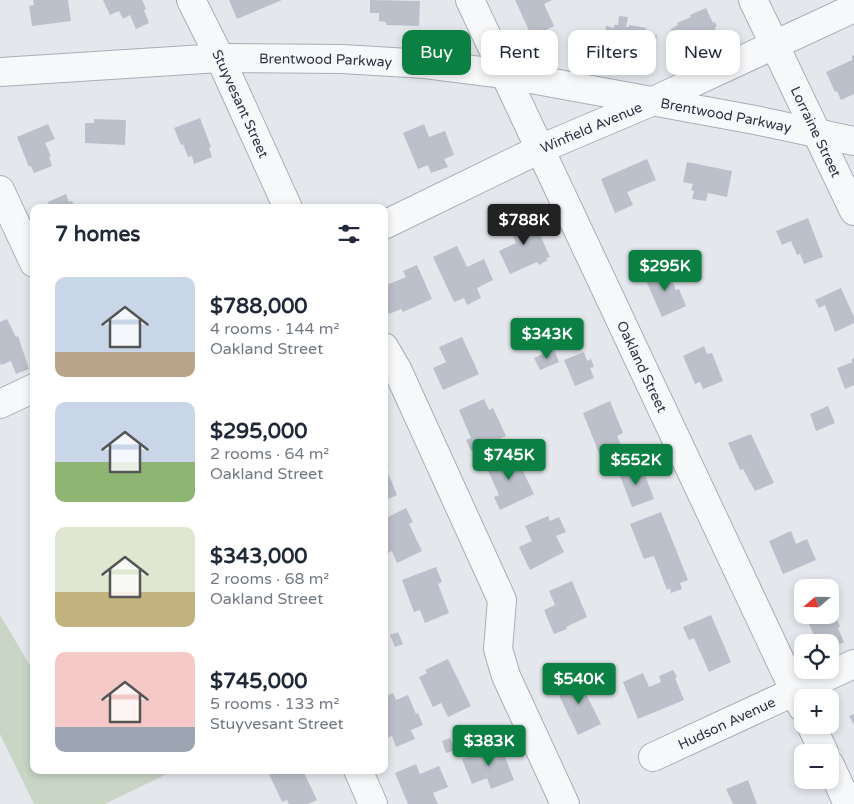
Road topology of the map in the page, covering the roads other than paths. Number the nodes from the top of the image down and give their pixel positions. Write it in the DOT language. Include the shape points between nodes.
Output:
graph roads {
  1 [pos="191,0"];
  2 [pos="470,0"];
  3 [pos="753,0"];
  4 [pos="854,8"];
  5 [pos="484,30"];
  6 [pos="774,46"];
  7 [pos="220,58"];
  8 [pos="481,71"];
  9 [pos="0,72"];
  10 [pos="504,75"];
  11 [pos="509,75"];
  12 [pos="651,102"];
  13 [pos="817,133"];
  14 [pos="854,141"];
  15 [pos="540,149"];
  16 [pos="0,190"];
  17 [pos="286,204"];
  18 [pos="854,211"];
  19 [pos="388,223"];
  20 [pos="30,254"];
  21 [pos="388,353"];
  22 [pos="30,390"];
  23 [pos="0,404"];
  24 [pos="854,664"];
  25 [pos="794,689"];
  26 [pos="815,689"];
  27 [pos="794,701"];
  28 [pos="653,757"];
  29 [pos="360,774"];
  30 [pos="839,784"];
  31 [pos="559,802"];
  32 [pos="373,804"];
  33 [pos="848,804"];
  1 -- 7 [label="street, Stuyvesant Street"];
  2 -- 5 [label="street, Oakland Street"];
  3 -- 6 [label="street, Lorraine Street"];
  4 -- 6 [label="street, Winfield Avenue"];
  6 -- 12 [label="street, Winfield Avenue"];
  6 -- 13 [label="street, Lorraine Street"];
  7 -- 8 [label="street, Brentwood Parkway" via="342,59"];
  7 -- 9 [label="street, Brentwood Parkway"];
  7 -- 17 [label="street, Stuyvesant Street"];
  10 -- 15 [label="street, Oakland Street"];
  11 -- 12 [label="street, Brentwood Parkway"];
  12 -- 13 [label="street, Brentwood Parkway"];
  12 -- 15 [label="street, Winfield Avenue"];
  13 -- 14 [label="street, Brentwood Parkway"];
  13 -- 18 [label="street, Lorraine Street"];
  15 -- 19 [label="street, Winfield Avenue"];
  15 -- 25 [label="street, Oakland Street"];
  16 -- 20 [label="street"];
  21 -- 31 [label="street" via="502,600 498,649 506,676"];
  22 -- 23 [label="street"];
  24 -- 26 [label="street, Hudson Avenue"];
  27 -- 28 [label="street, Hudson Avenue"];
  29 -- 32 [label="street"];
  30 -- 33 [label="street"];
}
